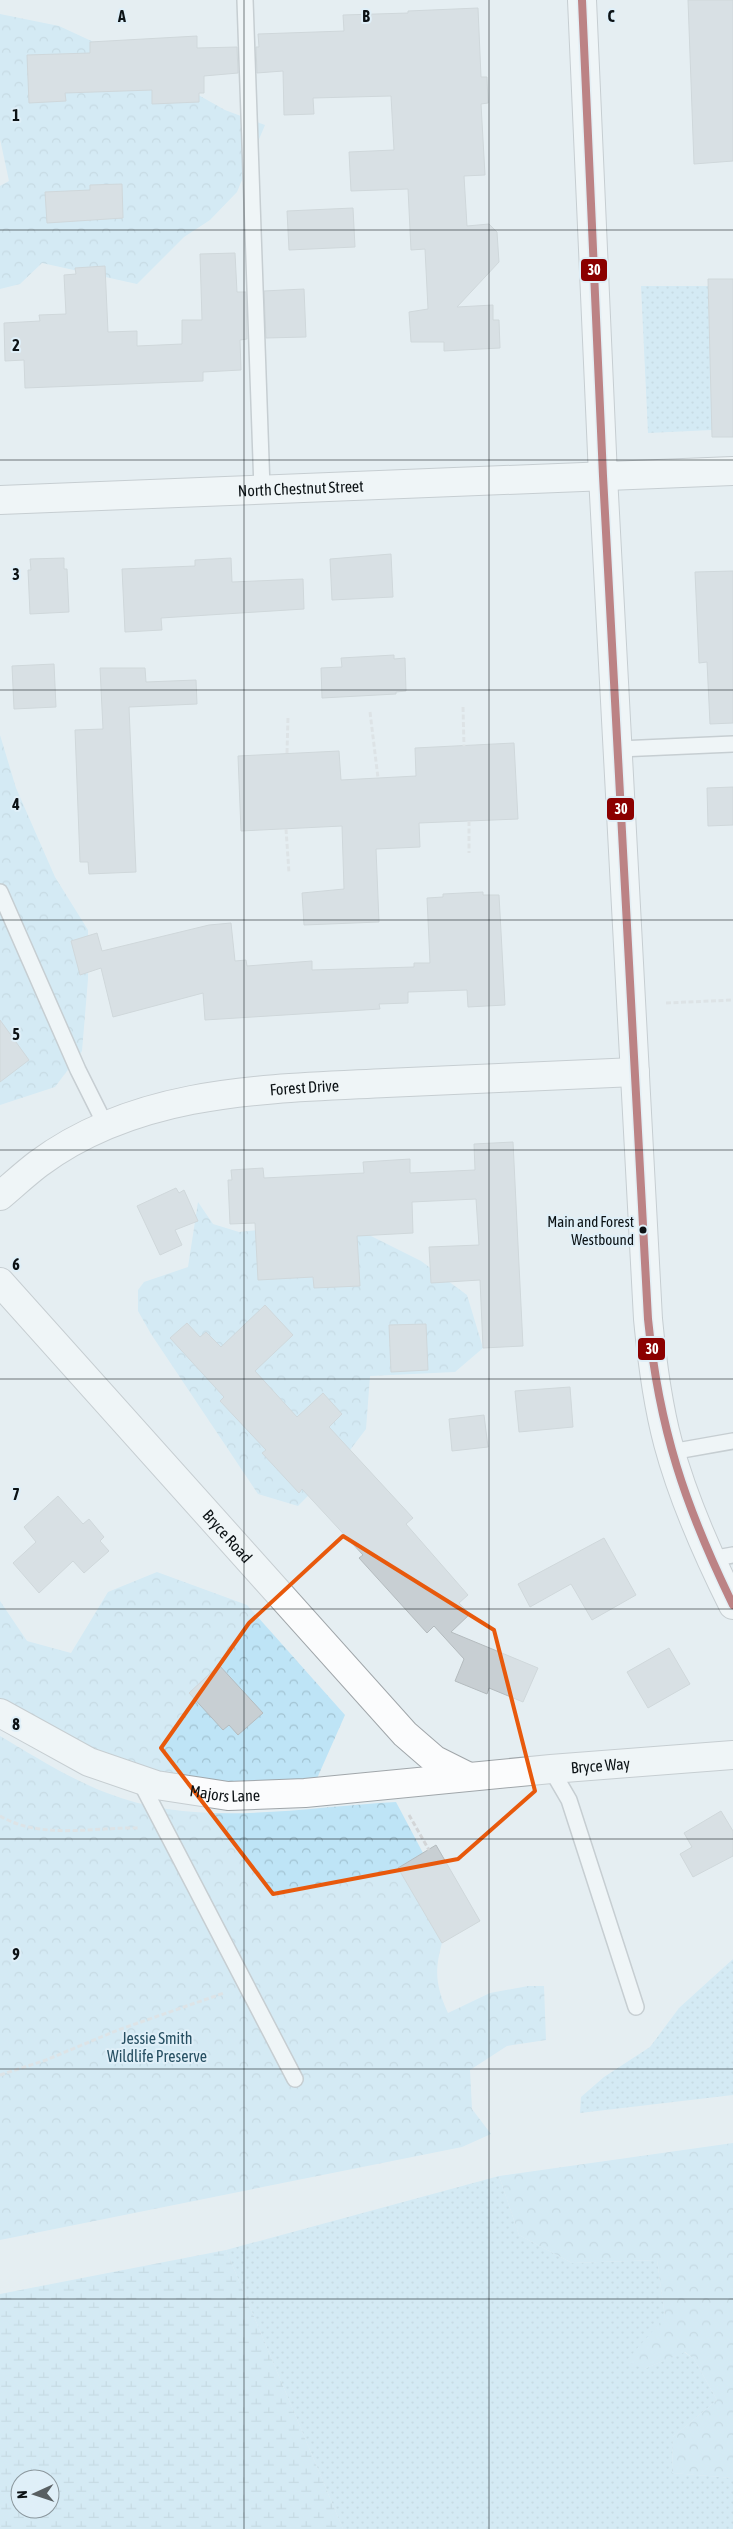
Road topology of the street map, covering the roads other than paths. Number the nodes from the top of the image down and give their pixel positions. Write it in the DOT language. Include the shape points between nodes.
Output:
graph roads {
  1 [pos="245,0"];
  2 [pos="582,0"];
  3 [pos="733,471"];
  4 [pos="603,476"];
  5 [pos="262,489"];
  6 [pos="0,500"];
  7 [pos="733,744"];
  8 [pos="619,749"];
  9 [pos="0,892"];
  10 [pos="635,1072"];
  11 [pos="106,1126"];
  12 [pos="0,1196"];
  13 [pos="0,1282"];
  14 [pos="733,1441"];
  15 [pos="671,1452"];
  16 [pos="722,1557"];
  17 [pos="733,1604"];
  18 [pos="0,1713"];
  19 [pos="733,1754"];
  20 [pos="551,1769"];
  21 [pos="467,1776"];
  22 [pos="139,1779"];
  23 [pos="636,2007"];
  24 [pos="295,2079"];
  1 -- 5 [label="lane"];
  2 -- 4 [label="street"];
  3 -- 4 [label="street, North Chestnut Street"];
  4 -- 5 [label="street, North Chestnut Street"];
  4 -- 8 [label="street"];
  5 -- 6 [label="street, North Chestnut Street"];
  7 -- 8 [label="lane"];
  8 -- 10 [label="street"];
  9 -- 11 [label="lane"];
  10 -- 11 [label="street, Forest Drive" via="237,1091 142,1112"];
  10 -- 15 [label="street" via="648,1319 655,1381"];
  11 -- 12 [label="street, Forest Drive" via="38,1164"];
  13 -- 21 [label="street, Bryce Road" via="404,1734 435,1760"];
  14 -- 15 [label="lane"];
  15 -- 16 [label="street" via="686,1502"];
  16 -- 17 [label="street"];
  18 -- 22 [label="street, Majors Lane" via="89,1762"];
  19 -- 20 [label="street, Bryce Way"];
  20 -- 21 [label="street, Bryce Way"];
  20 -- 23 [label="lane" via="569,1800"];
  21 -- 22 [label="street, Majors Lane" via="305,1793 228,1796 156,1785"];
  22 -- 24 [label="lane"];
}
